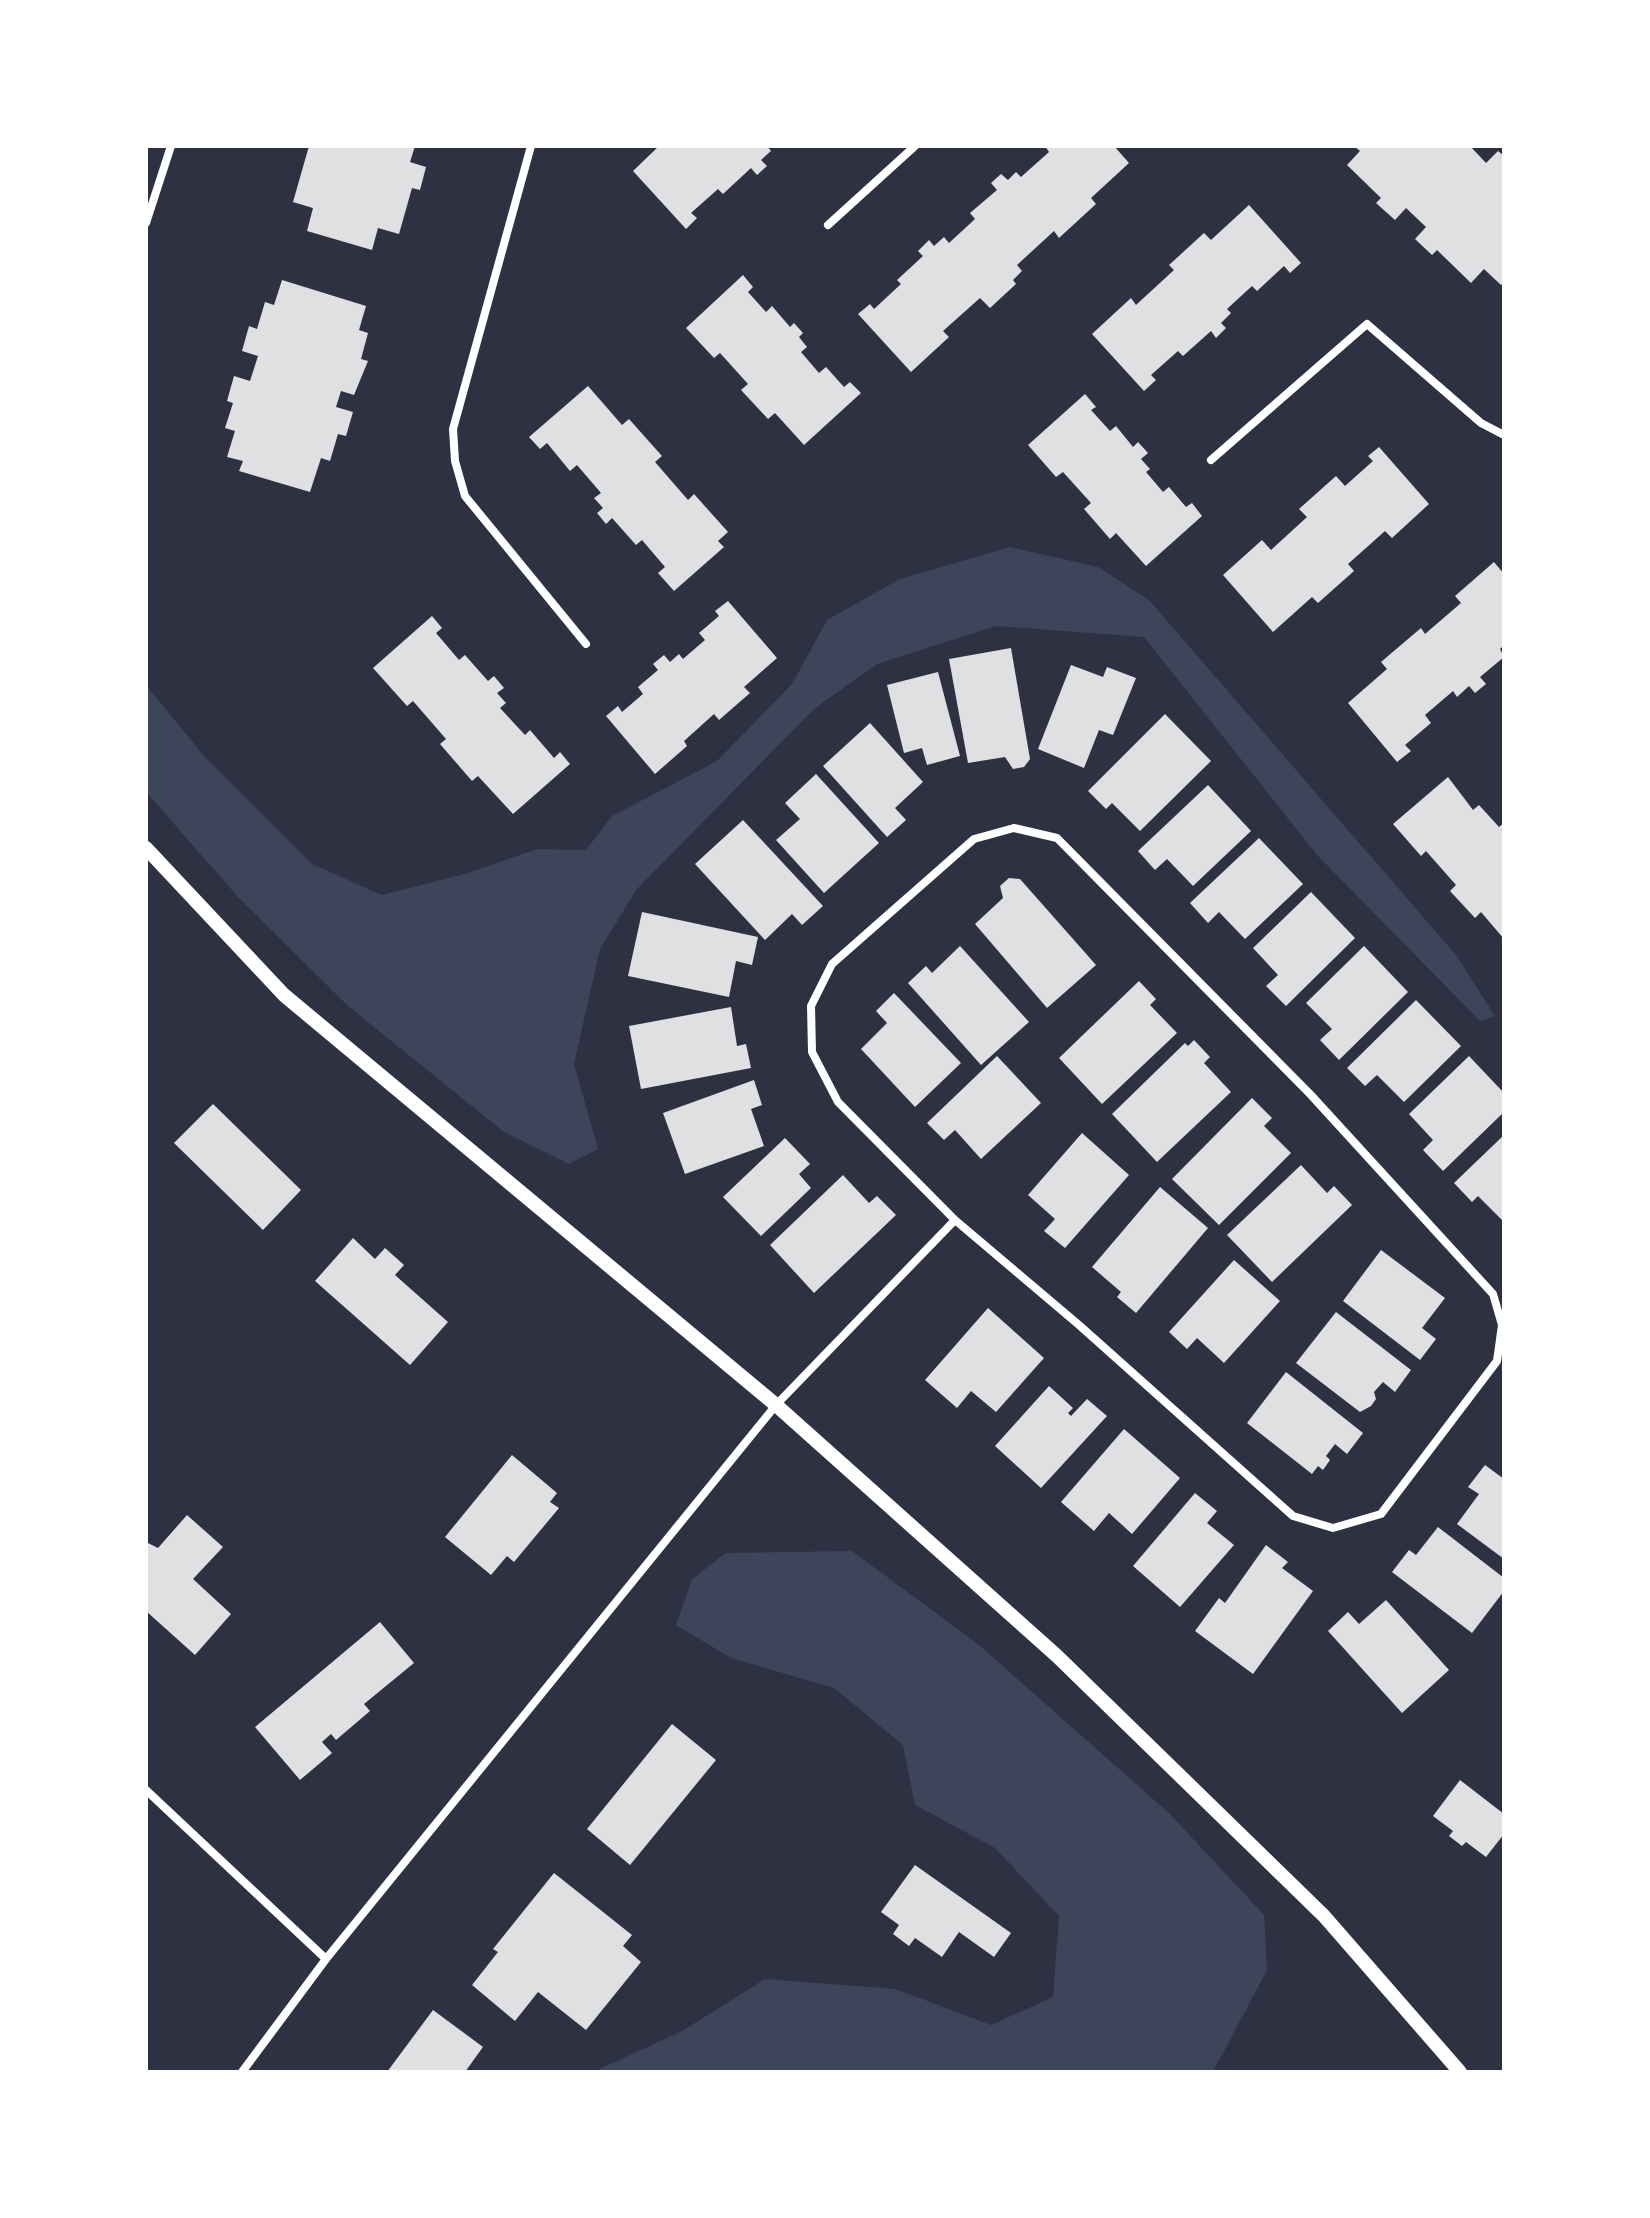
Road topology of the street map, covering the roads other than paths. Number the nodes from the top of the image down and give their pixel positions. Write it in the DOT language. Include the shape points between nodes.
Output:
graph roads {
  1 [pos="171,146"];
  2 [pos="531,146"];
  3 [pos="915,146"];
  4 [pos="146,223"];
  5 [pos="828,225"];
  6 [pos="1504,435"];
  7 [pos="1211,460"];
  8 [pos="586,644"];
  9 [pos="146,848"];
  10 [pos="955,1220"];
  11 [pos="776,1405"];
  12 [pos="146,1790"];
  13 [pos="326,1959"];
  14 [pos="242,2072"];
  15 [pos="1460,2072"];
  1 -- 4 [label="street"];
  2 -- 8 [label="street" via="453,429 455,461 465,496"];
  3 -- 5 [label="street"];
  6 -- 7 [label="street" via="1481,423 1367,324"];
  9 -- 11 [label="street" via="284,995"];
  10 -- 10 [label="street" via="838,1102 812,1052 811,1006 832,964 974,839 1014,828 1057,838 1310,1094 1493,1294 1502,1325 1497,1361 1381,1514 1333,1528 1293,1516"];
  10 -- 11 [label="street"];
  11 -- 13 [label="street"];
  11 -- 15 [label="street" via="1057,1656 1324,1916"];
  12 -- 13 [label="street"];
  13 -- 14 [label="street"];
}
